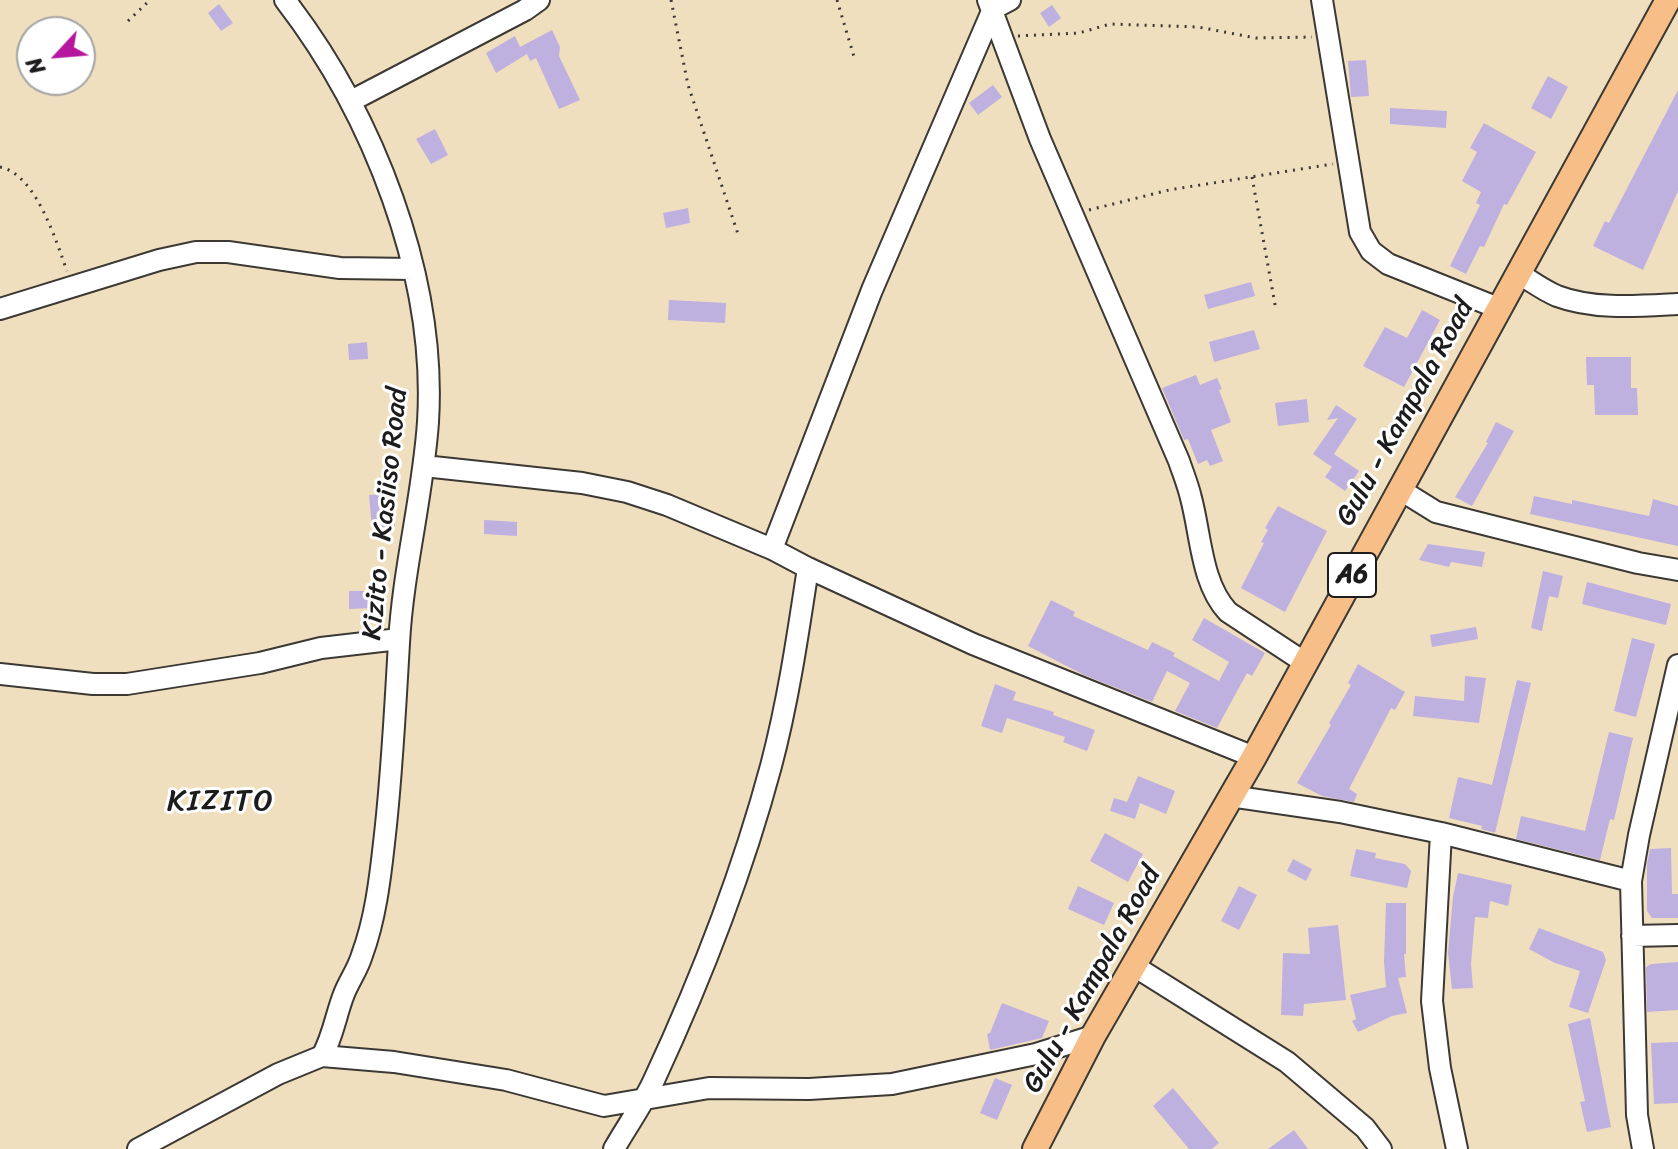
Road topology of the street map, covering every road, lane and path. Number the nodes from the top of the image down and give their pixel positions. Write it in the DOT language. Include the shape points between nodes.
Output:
graph roads {
  1 [pos="150,0"];
  2 [pos="285,0"];
  3 [pos="539,0"];
  4 [pos="671,0"];
  5 [pos="837,0"];
  6 [pos="1322,0"];
  7 [pos="1668,0"];
  8 [pos="997,3"];
  9 [pos="128,21"];
  10 [pos="1328,38"];
  11 [pos="1004,39"];
  12 [pos="855,60"];
  13 [pos="351,101"];
  14 [pos="1348,161"];
  15 [pos="0,167"];
  16 [pos="1252,177"];
  17 [pos="1072,214"];
  18 [pos="739,237"];
  19 [pos="413,269"];
  20 [pos="1518,273"];
  21 [pos="72,286"];
  22 [pos="1678,304"];
  23 [pos="1498,308"];
  24 [pos="0,309"];
  25 [pos="1276,310"];
  26 [pos="424,466"];
  27 [pos="1399,489"];
  28 [pos="772,549"];
  29 [pos="808,568"];
  30 [pos="1678,570"];
  31 [pos="399,639"];
  32 [pos="1304,662"];
  33 [pos="1678,665"];
  34 [pos="0,674"];
  35 [pos="1254,757"];
  36 [pos="1230,796"];
  37 [pos="1441,833"];
  38 [pos="1631,881"];
  39 [pos="1678,935"];
  40 [pos="1632,936"];
  41 [pos="1134,966"];
  42 [pos="1093,1036"];
  43 [pos="322,1056"];
  44 [pos="641,1102"];
  45 [pos="604,1106"];
  46 [pos="619,1141"];
  47 [pos="138,1149"];
  48 [pos="1035,1149"];
  49 [pos="1381,1149"];
  50 [pos="1457,1149"];
  51 [pos="1643,1149"];
  1 -- 9 [label="path"];
  2 -- 13 [label="street, Kizito - Kasiiso Road"];
  3 -- 13 [label="street"];
  4 -- 18 [label="path" via="688,85"];
  5 -- 12 [label="path"];
  6 -- 10 [label="street"];
  7 -- 20 [label="main road, Gulu - Kampala Road / A6"];
  8 -- 11 [label="street"];
  8 -- 28 [label="street" via="872,290"];
  10 -- 11 [label="path" via="1256,38 1198,27 1110,24 1079,33"];
  10 -- 14 [label="street"];
  11 -- 17 [label="street"];
  13 -- 19 [label="street, Kizito - Kasiiso Road" via="393,202"];
  14 -- 16 [label="path"];
  14 -- 23 [label="street" via="1360,232 1371,251 1388,264"];
  15 -- 21 [label="path" via="27,185 44,212"];
  16 -- 17 [label="path"];
  16 -- 25 [label="path"];
  17 -- 32 [label="street" via="1179,461 1218,601"];
  19 -- 21 [label="street" via="340,268 196,252"];
  19 -- 26 [label="street, Kizito - Kasiiso Road" via="430,376"];
  20 -- 22 [label="street" via="1575,302"];
  20 -- 23 [label="main road, Gulu - Kampala Road / A6"];
  21 -- 24 [label="street"];
  23 -- 27 [label="main road, Gulu - Kampala Road / A6"];
  26 -- 28 [label="street" via="627,492"];
  26 -- 31 [label="street, Kizito - Kasiiso Road"];
  27 -- 30 [label="street" via="1436,512"];
  27 -- 32 [label="main road, Gulu - Kampala Road / A6"];
  28 -- 29 [label="street"];
  29 -- 35 [label="street" via="973,644"];
  29 -- 44 [label="street" via="772,763 751,834 697,981"];
  31 -- 34 [label="street" via="127,684"];
  31 -- 43 [label="street, Kizito - Kasiiso Road" via="380,877 362,956"];
  32 -- 35 [label="main road, Gulu - Kampala Road / A6"];
  33 -- 38 [label="street"];
  35 -- 36 [label="main road, Gulu - Kampala Road / A6"];
  36 -- 37 [label="street"];
  36 -- 41 [label="main road, Gulu - Kampala Road / A6"];
  37 -- 38 [label="street"];
  37 -- 50 [label="street" via="1432,1001"];
  38 -- 40 [label="street"];
  39 -- 40 [label="street"];
  40 -- 51 [label="street" via="1637,1115"];
  41 -- 42 [label="main road, Gulu - Kampala Road / A6"];
  41 -- 49 [label="street" via="1287,1062 1365,1128"];
  42 -- 44 [label="street" via="1036,1054 892,1084 709,1088"];
  42 -- 48 [label="main road, Gulu - Kampala Road / A6"];
  43 -- 45 [label="street" via="506,1080"];
  43 -- 47 [label="street"];
  44 -- 45 [label="street"];
  44 -- 46 [label="street"];
  45 -- 46 [label="street"];
}
